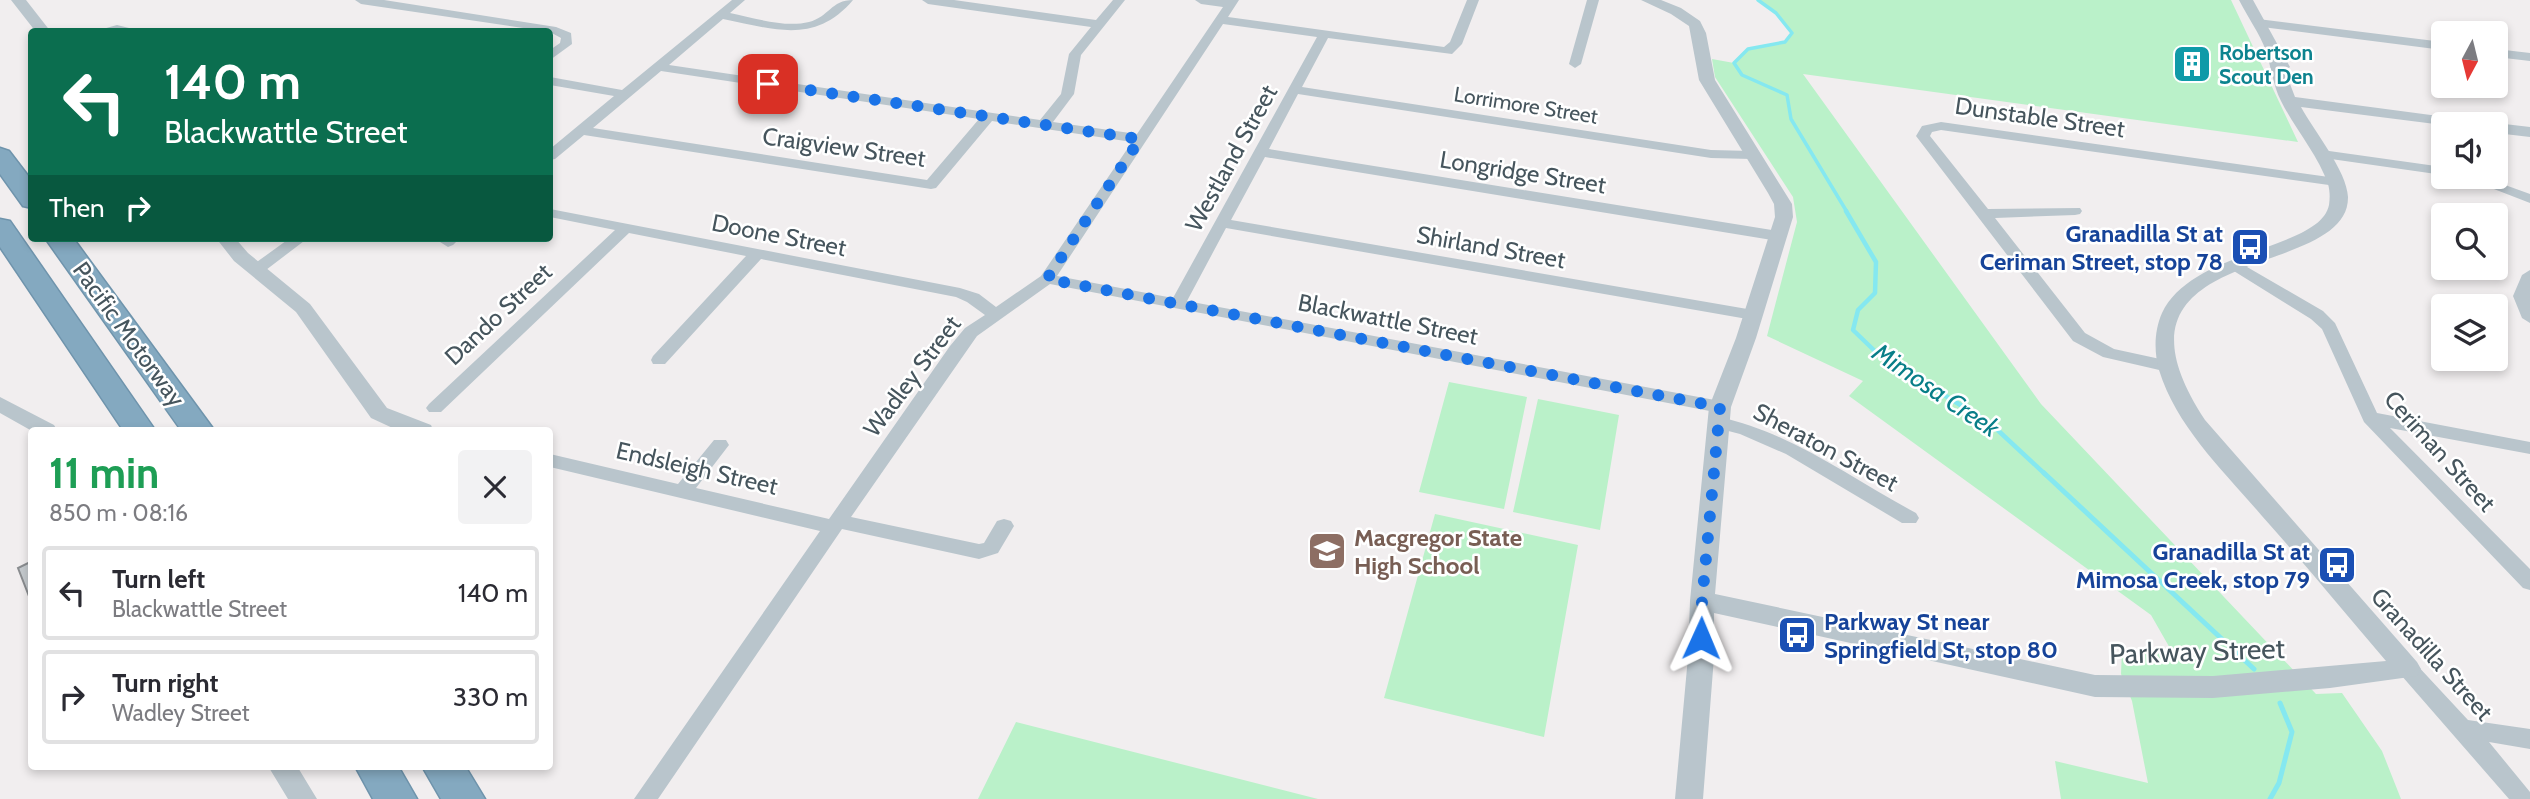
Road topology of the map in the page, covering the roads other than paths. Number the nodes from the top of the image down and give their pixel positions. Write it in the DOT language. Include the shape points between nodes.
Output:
graph roads {
  1 [pos="18,0"];
  2 [pos="361,0"];
  3 [pos="739,0"];
  4 [pos="847,0"];
  5 [pos="928,0"];
  6 [pos="1119,0"];
  7 [pos="1202,0"];
  8 [pos="1474,0"];
  9 [pos="1593,0"];
  10 [pos="1648,0"];
  11 [pos="2246,0"];
  12 [pos="1232,2"];
  13 [pos="721,15"];
  14 [pos="1221,20"];
  15 [pos="2258,23"];
  16 [pos="1099,24"];
  17 [pos="41,28"];
  18 [pos="532,28"];
  19 [pos="553,32"];
  20 [pos="1324,35"];
  21 [pos="2431,45"];
  22 [pos="553,53"];
  23 [pos="2508,56"];
  24 [pos="2527,60"];
  25 [pos="1575,64"];
  26 [pos="658,67"];
  27 [pos="553,82"];
  28 [pos="1295,90"];
  29 [pos="624,94"];
  30 [pos="2297,102"];
  31 [pos="988,117"];
  32 [pos="2431,119"];
  33 [pos="1043,125"];
  34 [pos="2508,129"];
  35 [pos="581,130"];
  36 [pos="2530,132"];
  37 [pos="1140,139"];
  38 [pos="2321,151"];
  39 [pos="1261,152"];
  40 [pos="553,153"];
  41 [pos="1752,155"];
  42 [pos="0,156"];
  43 [pos="2431,169"];
  44 [pos="2336,182"];
  45 [pos="2503,189"];
  46 [pos="28,194"];
  47 [pos="2530,199"];
  48 [pos="2075,211"];
  49 [pos="553,214"];
  50 [pos="1986,214"];
  51 [pos="1222,223"];
  52 [pos="0,228"];
  53 [pos="626,228"];
  54 [pos="1778,236"];
  55 [pos="62,242"];
  56 [pos="229,242"];
  57 [pos="294,242"];
  58 [pos="757,254"];
  59 [pos="2235,265"];
  60 [pos="256,270"];
  61 [pos="2530,275"];
  62 [pos="1047,279"];
  63 [pos="1178,303"];
  64 [pos="994,314"];
  65 [pos="1753,316"];
  66 [pos="2530,318"];
  67 [pos="659,360"];
  68 [pos="2168,366"];
  69 [pos="0,404"];
  70 [pos="435,408"];
  71 [pos="1720,415"];
  72 [pos="2370,418"];
  73 [pos="41,427"];
  74 [pos="137,427"];
  75 [pos="196,427"];
  76 [pos="412,427"];
  77 [pos="720,446"];
  78 [pos="2530,448"];
  79 [pos="553,461"];
  80 [pos="682,492"];
  81 [pos="1909,518"];
  82 [pos="835,524"];
  83 [pos="1004,526"];
  84 [pos="2530,582"];
  85 [pos="1702,601"];
  86 [pos="2408,669"];
  87 [pos="2463,729"];
  88 [pos="2530,739"];
  89 [pos="284,770"];
  90 [pos="377,770"];
  91 [pos="445,770"];
  92 [pos="303,799"];
  93 [pos="396,799"];
  94 [pos="464,799"];
  95 [pos="645,799"];
  96 [pos="1689,799"];
  97 [pos="2522,799"];
  1 -- 17 [label="street"];
  2 -- 18 [label="street"];
  3 -- 13 [label="street"];
  4 -- 13 [label="street" via="811,26"];
  5 -- 16 [label="street"];
  6 -- 16 [label="street"];
  7 -- 12 [label="street"];
  8 -- 20 [label="street" via="1456,44 1447,51"];
  9 -- 25 [label="street"];
  10 -- 41 [label="street" via="1695,24 1707,80"];
  11 -- 15 [label="street, Granadilla Street"];
  12 -- 14 [label="street, Wadley Street"];
  13 -- 26 [label="street"];
  14 -- 20 [label="street"];
  14 -- 37 [label="street, Wadley Street"];
  15 -- 21 [label="street"];
  15 -- 30 [label="street, Granadilla Street"];
  16 -- 33 [label="street" via="1071,62 1066,96"];
  19 -- 22 [label="street" via="567,36 566,44"];
  20 -- 28 [label="street, Westland Street"];
  23 -- 24 [label="street"];
  26 -- 29 [label="street"];
  26 -- 31 [label="street"];
  27 -- 29 [label="street"];
  28 -- 39 [label="street, Westland Street"];
  28 -- 41 [label="street, Lorrimore Street" via="1711,154"];
  29 -- 35 [label="street"];
  30 -- 32 [label="street"];
  30 -- 38 [label="street, Granadilla Street"];
  31 -- 33 [label="street"];
  31 -- 35 [label="street, Craigview Street" via="931,185"];
  33 -- 37 [label="street"];
  34 -- 36 [label="street"];
  35 -- 40 [label="street"];
  37 -- 62 [label="street, Wadley Street"];
  38 -- 43 [label="street"];
  38 -- 44 [label="street, Granadilla Street"];
  39 -- 51 [label="street, Westland Street"];
  39 -- 54 [label="street, Longridge Street"];
  41 -- 54 [label="street" via="1783,204"];
  42 -- 46 [label="highway"];
  44 -- 50 [label="street, Dunstable Street" via="1941,126 1927,129 1923,136"];
  44 -- 59 [label="street, Granadilla Street" via="2340,199 2328,226 2304,240"];
  45 -- 47 [label="street"];
  48 -- 50 [label="street"];
  49 -- 53 [label="street, Doone Street"];
  50 -- 68 [label="street, Dunstable Street" via="2078,337 2109,353"];
  51 -- 63 [label="street, Westland Street"];
  51 -- 65 [label="street, Shirland Street"];
  52 -- 74 [label="highway, Pacific Motorway"];
  53 -- 58 [label="street, Doone Street"];
  53 -- 70 [label="street, Dando Street"];
  54 -- 65 [label="street"];
  55 -- 75 [label="highway, Pacific Motorway"];
  56 -- 60 [label="street"];
  57 -- 60 [label="street"];
  58 -- 64 [label="street, Doone Street" via="960,293"];
  58 -- 67 [label="street"];
  59 -- 68 [label="street, Granadilla Street" via="2205,279 2185,294 2171,313"];
  59 -- 72 [label="street, Ceriman Street" via="2329,327"];
  60 -- 76 [label="street" via="303,308 379,413"];
  61 -- 66 [label="street" via="2521,296"];
  62 -- 63 [label="street, Blackwattle Street"];
  62 -- 64 [label="street, Wadley Street"];
  63 -- 71 [label="street, Blackwattle Street"];
  64 -- 82 [label="street, Wadley Street" via="956,350"];
  65 -- 71 [label="street"];
  68 -- 86 [label="street, Granadilla Street" via="2184,404 2215,445"];
  69 -- 73 [label="street"];
  71 -- 81 [label="street, Sheraton Street"];
  71 -- 85 [label="street"];
  72 -- 78 [label="street"];
  72 -- 84 [label="street, Ceriman Street"];
  77 -- 80 [label="street"];
  79 -- 80 [label="street, Endsleigh Street"];
  80 -- 82 [label="street, Endsleigh Street"];
  82 -- 83 [label="street, Endsleigh Street" via="979,552 991,548"];
  82 -- 95 [label="street, Wadley Street"];
  85 -- 86 [label="street, Parkway Street" via="2095,686 2223,687"];
  85 -- 96 [label="street"];
  86 -- 87 [label="street, Granadilla Street"];
  87 -- 88 [label="street"];
  87 -- 97 [label="street, Granadilla Street"];
  89 -- 92 [label="street"];
  90 -- 93 [label="highway"];
  91 -- 94 [label="highway"];
}
